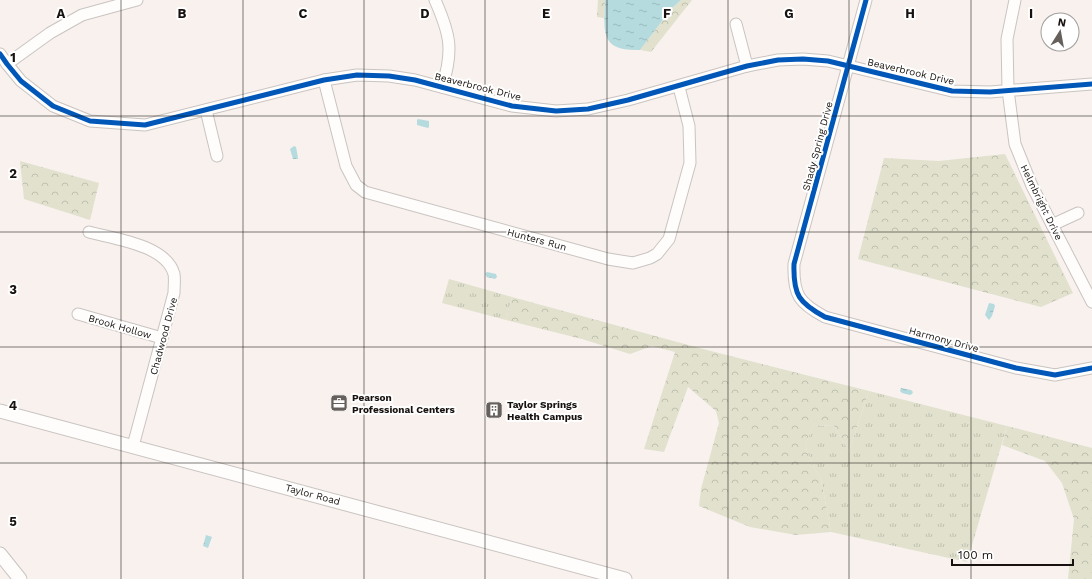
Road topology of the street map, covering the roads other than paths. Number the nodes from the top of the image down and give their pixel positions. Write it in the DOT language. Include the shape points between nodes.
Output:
graph roads {
  1 [pos="137,0"];
  2 [pos="435,0"];
  3 [pos="866,0"];
  4 [pos="1015,0"];
  5 [pos="736,24"];
  6 [pos="0,54"];
  7 [pos="7,64"];
  8 [pos="848,65"];
  9 [pos="747,66"];
  10 [pos="324,80"];
  11 [pos="1092,84"];
  12 [pos="442,86"];
  13 [pos="679,87"];
  14 [pos="1008,90"];
  15 [pos="206,110"];
  16 [pos="217,156"];
  17 [pos="1078,213"];
  18 [pos="1052,225"];
  19 [pos="89,232"];
  20 [pos="798,296"];
  21 [pos="1092,302"];
  22 [pos="78,314"];
  23 [pos="162,338"];
  24 [pos="1092,368"];
  25 [pos="0,411"];
  26 [pos="133,446"];
  27 [pos="0,554"];
  28 [pos="20,579"];
  29 [pos="625,579"];
  1 -- 7 [label="street" via="82,15 50,33"];
  2 -- 12 [label="street" via="446,24 450,48 447,73"];
  3 -- 8 [label="street, Shady Spring Drive"];
  4 -- 14 [label="street, Helmbright Drive" via="1007,39"];
  5 -- 9 [label="street"];
  6 -- 7 [label="street, Beaverbrook Drive"];
  7 -- 15 [label="street, Beaverbrook Drive" via="21,81 53,106 90,121 145,125"];
  8 -- 9 [label="street, Beaverbrook Drive" via="803,59 778,60"];
  8 -- 14 [label="street, Beaverbrook Drive" via="952,91"];
  8 -- 20 [label="street, Shady Spring Drive" via="794,264 794,281"];
  9 -- 13 [label="street, Beaverbrook Drive"];
  10 -- 12 [label="street, Beaverbrook Drive" via="357,75 389,76"];
  10 -- 13 [label="street, Hunters Run" via="346,166 356,185 365,192 608,259 634,263 657,254 669,239 690,163 689,126"];
  10 -- 15 [label="street, Beaverbrook Drive"];
  11 -- 14 [label="street, Beaverbrook Drive"];
  12 -- 13 [label="street, Beaverbrook Drive" via="512,106 556,111 588,109"];
  14 -- 18 [label="street, Helmbright Drive" via="1015,144"];
  15 -- 16 [label="street"];
  17 -- 18 [label="street"];
  18 -- 21 [label="street, Helmbright Drive"];
  19 -- 23 [label="street, Chadwood Drive" via="148,248 164,258 174,274 174,293"];
  20 -- 24 [label="street, Harmony Drive" via="810,309 825,317 1016,368 1055,375"];
  22 -- 23 [label="street, Brook Hollow"];
  23 -- 26 [label="street, Chadwood Drive"];
  25 -- 26 [label="main road, Taylor Road"];
  26 -- 29 [label="main road, Taylor Road"];
  27 -- 28 [label="main road"];
}
